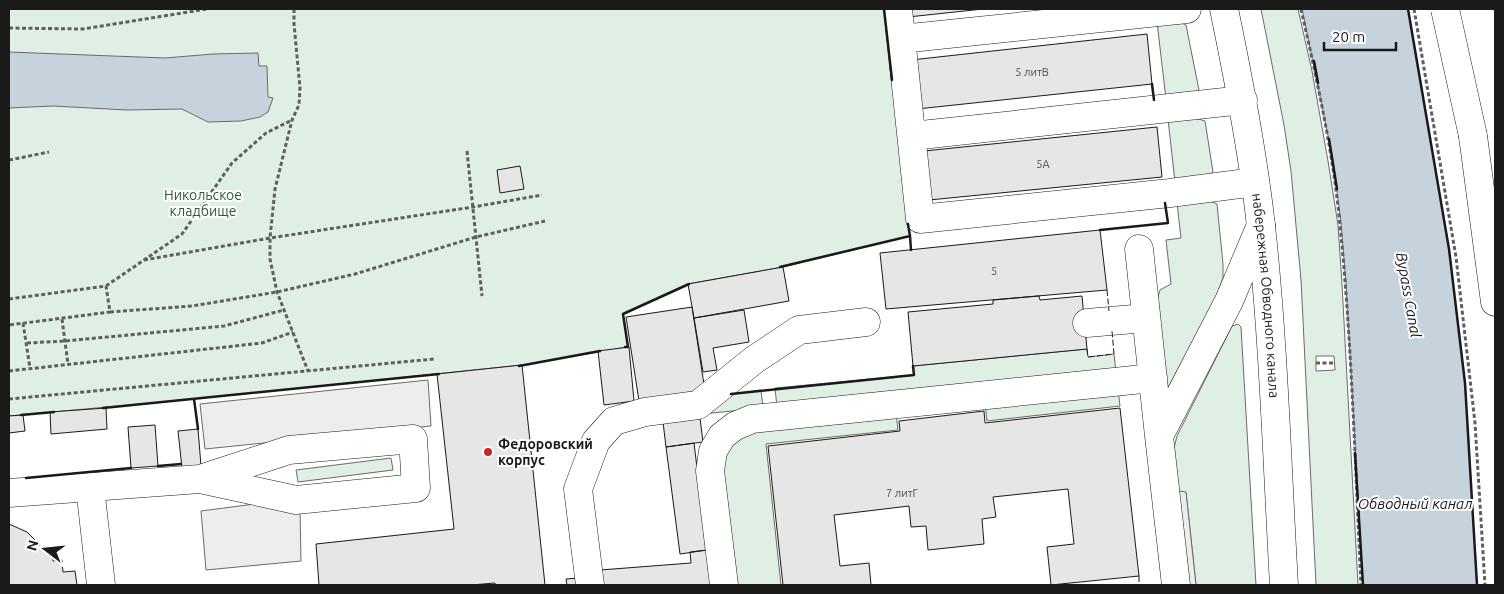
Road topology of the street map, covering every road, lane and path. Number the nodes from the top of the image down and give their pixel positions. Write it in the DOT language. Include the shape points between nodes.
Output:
graph roads {
  1 [pos="207,9"];
  2 [pos="294,9"];
  3 [pos="898,9"];
  4 [pos="1187,9"];
  5 [pos="1224,9"];
  6 [pos="1301,9"];
  7 [pos="1414,9"];
  8 [pos="1445,9"];
  9 [pos="9,28"];
  10 [pos="901,39"];
  11 [pos="1243,100"];
  12 [pos="292,120"];
  13 [pos="912,136"];
  14 [pos="467,151"];
  15 [pos="49,152"];
  16 [pos="9,160"];
  17 [pos="1255,182"];
  18 [pos="542,194"];
  19 [pos="473,207"];
  20 [pos="545,221"];
  21 [pos="1261,225"];
  22 [pos="476,236"];
  23 [pos="270,238"];
  24 [pos="1138,249"];
  25 [pos="144,260"];
  26 [pos="106,286"];
  27 [pos="277,292"];
  28 [pos="482,296"];
  29 [pos="9,299"];
  30 [pos="1495,302"];
  31 [pos="284,310"];
  32 [pos="110,312"];
  33 [pos="1146,318"];
  34 [pos="62,319"];
  35 [pos="866,322"];
  36 [pos="23,323"];
  37 [pos="1087,324"];
  38 [pos="9,325"];
  39 [pos="293,332"];
  40 [pos="65,341"];
  41 [pos="27,344"];
  42 [pos="434,359"];
  43 [pos="1316,363"];
  44 [pos="1334,363"];
  45 [pos="68,364"];
  46 [pos="30,368"];
  47 [pos="9,371"];
  48 [pos="308,371"];
  49 [pos="1153,378"];
  50 [pos="9,399"];
  51 [pos="1159,436"];
  52 [pos="200,479"];
  53 [pos="90,487"];
  54 [pos="9,493"];
  55 [pos="101,585"];
  56 [pos="590,585"];
  57 [pos="724,585"];
  58 [pos="1176,585"];
  59 [pos="1284,585"];
  60 [pos="1361,585"];
  61 [pos="1485,585"];
  1 -- 9 [label="path" via="83,29"];
  2 -- 12 [label="path" via="300,88 299,105"];
  3 -- 10 [label="main road"];
  4 -- 10 [label="main road"];
  5 -- 11 [label="main road, набережная Обводного канала"];
  6 -- 60 [label="path" via="1326,127 1340,225"];
  7 -- 61 [label="path" via="1456,257 1475,423"];
  8 -- 30 [label="main road, bridge" via="1473,136"];
  10 -- 13 [label="main road"];
  11 -- 13 [label="main road"];
  11 -- 17 [label="main road, набережная Обводного канала"];
  12 -- 23 [label="path" via="275,189"];
  12 -- 25 [label="path" via="266,134 232,163 182,234"];
  13 -- 17 [label="main road" via="920,219"];
  14 -- 19 [label="path"];
  15 -- 16 [label="path"];
  17 -- 21 [label="main road, набережная Обводного канала"];
  18 -- 19 [label="path"];
  19 -- 22 [label="path"];
  19 -- 23 [label="path"];
  20 -- 22 [label="path"];
  21 -- 51 [label="main road" via="1229,300"];
  21 -- 59 [label="main road, набережная Обводного канала" via="1270,320"];
  22 -- 27 [label="path" via="355,274"];
  22 -- 28 [label="path"];
  23 -- 25 [label="path"];
  23 -- 27 [label="path" via="270,259"];
  24 -- 33 [label="main road"];
  25 -- 26 [label="path"];
  26 -- 29 [label="path"];
  26 -- 32 [label="path"];
  27 -- 31 [label="path"];
  27 -- 32 [label="path" via="192,306"];
  31 -- 39 [label="path"];
  31 -- 40 [label="path" via="224,326"];
  32 -- 34 [label="path"];
  33 -- 37 [label="main road"];
  33 -- 49 [label="main road"];
  34 -- 36 [label="path"];
  34 -- 40 [label="path"];
  35 -- 56 [label="main road" via="799,330 754,360 698,405 614,420 596,441 578,489"];
  36 -- 38 [label="path"];
  36 -- 41 [label="path"];
  39 -- 45 [label="path" via="262,343"];
  39 -- 48 [label="path"];
  40 -- 41 [label="path"];
  40 -- 45 [label="path"];
  41 -- 46 [label="path"];
  42 -- 48 [label="path"];
  43 -- 44 [label="path"];
  45 -- 46 [label="path"];
  46 -- 47 [label="path"];
  48 -- 50 [label="path"];
  49 -- 51 [label="main road"];
  49 -- 57 [label="main road" via="752,419 736,426 722,436 713,451 710,471"];
  51 -- 58 [label="main road"];
  52 -- 52 [label="main road" via="289,450 413,439 416,488 296,500"];
  52 -- 53 [label="main road"];
  53 -- 54 [label="main road"];
  53 -- 55 [label="main road"];
}
